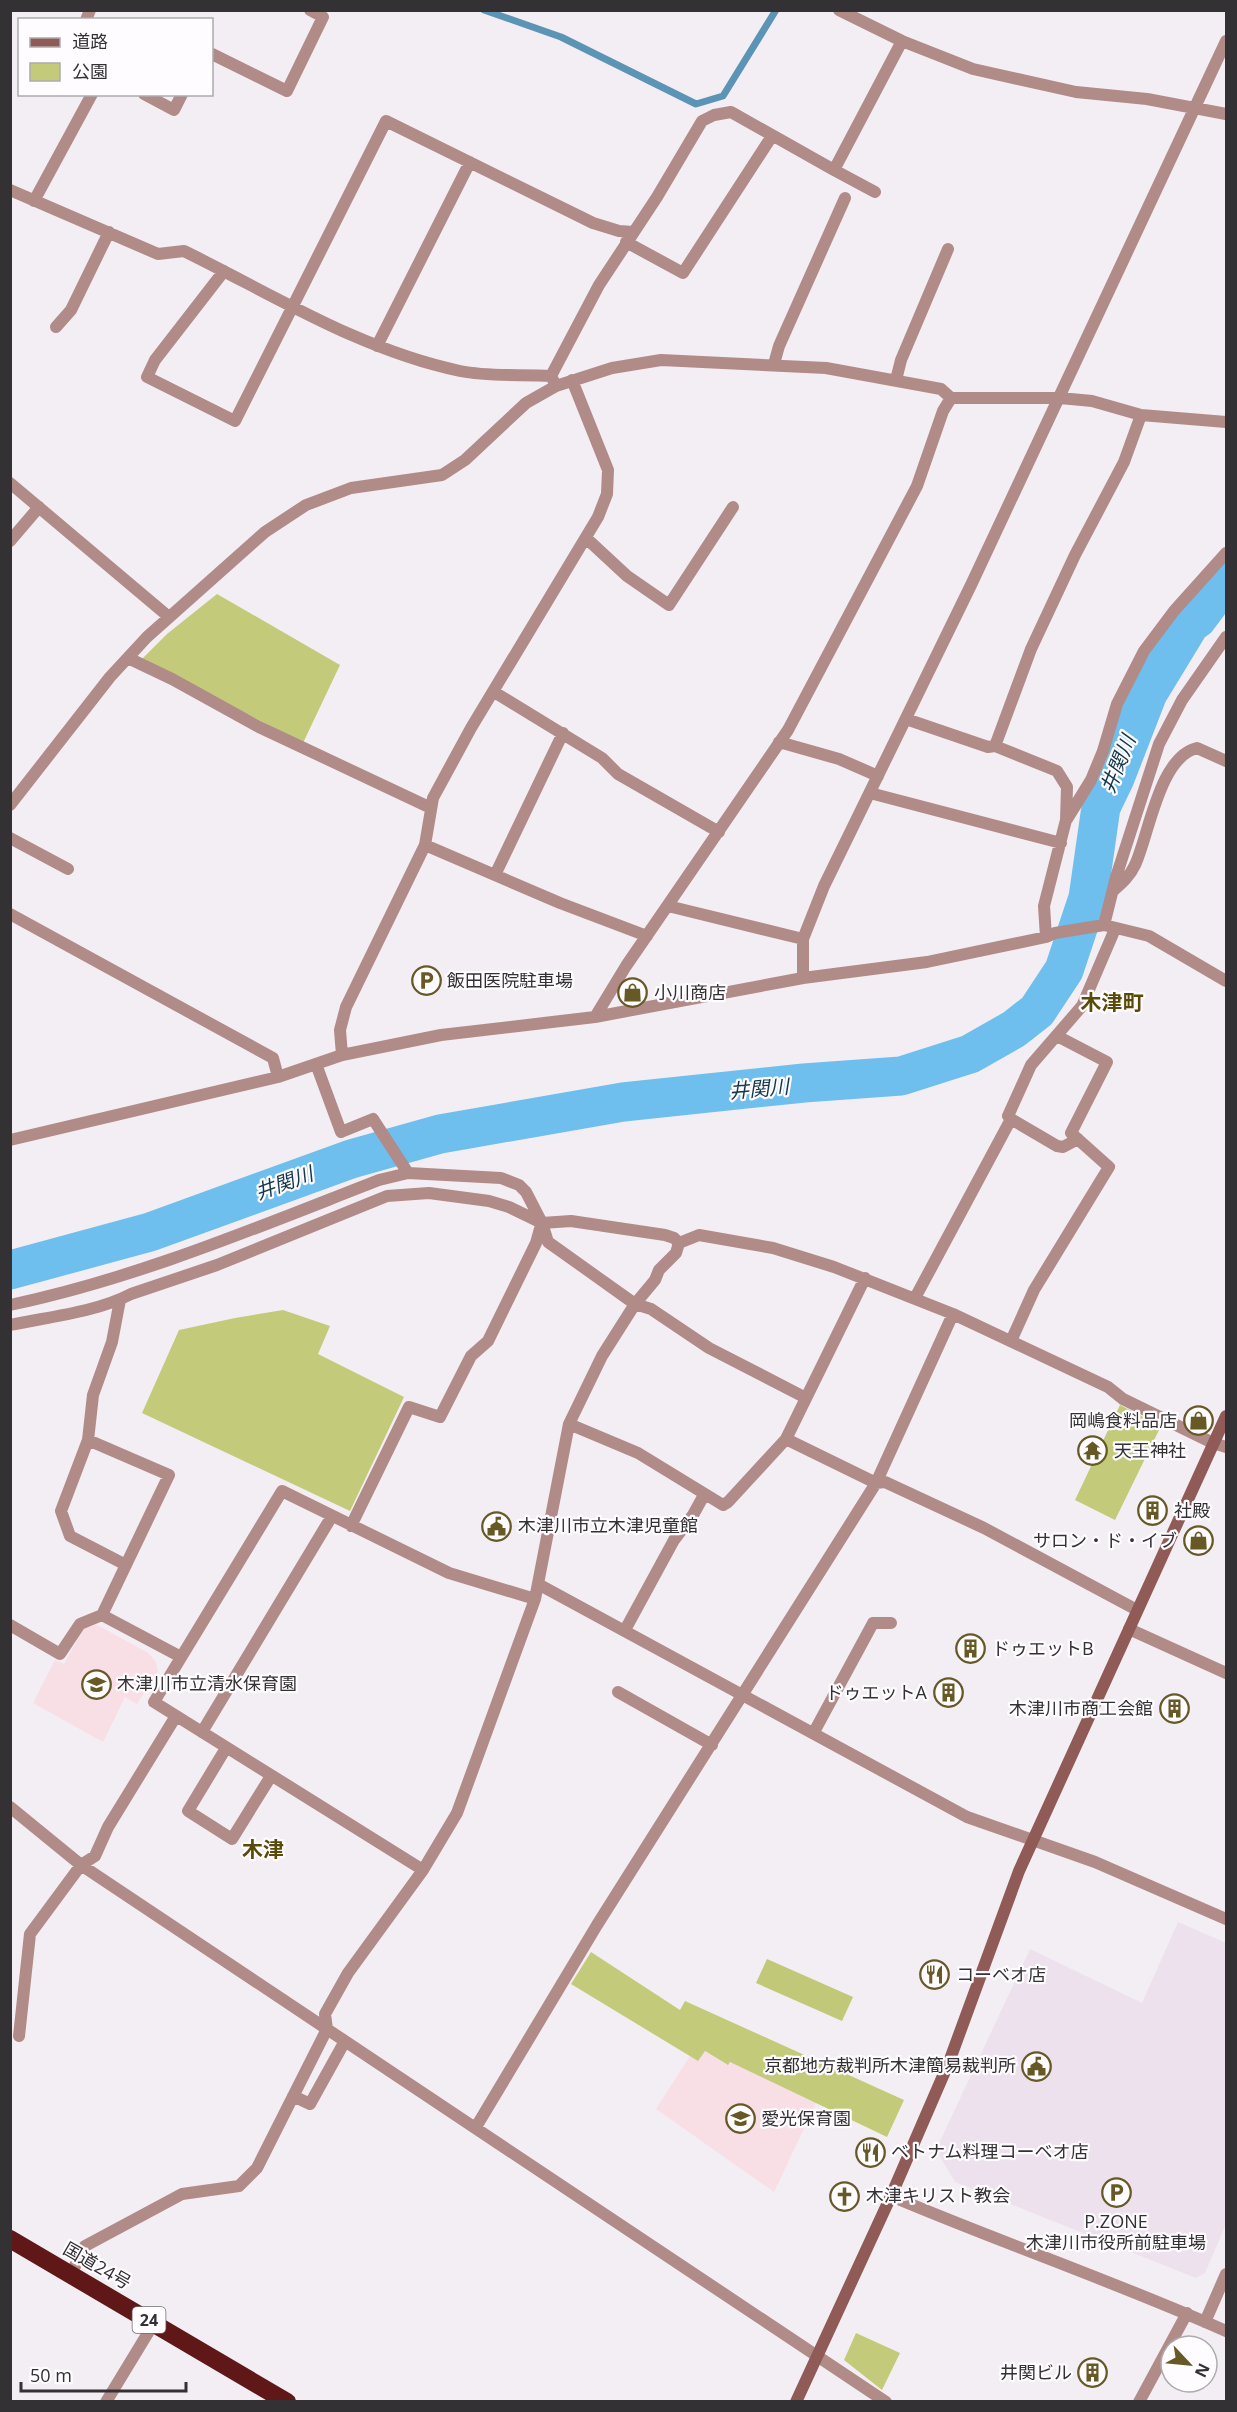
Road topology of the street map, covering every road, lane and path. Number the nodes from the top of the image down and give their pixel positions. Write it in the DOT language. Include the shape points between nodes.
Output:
graph roads {
  1 [pos="310,10"];
  2 [pos="839,10"];
  3 [pos="902,41"];
  4 [pos="1227,41"];
  5 [pos="213,54"];
  6 [pos="91,96"];
  7 [pos="148,96"];
  8 [pos="181,96"];
  9 [pos="1196,107"];
  10 [pos="1227,114"];
  11 [pos="772,136"];
  12 [pos="470,162"];
  13 [pos="834,170"];
  14 [pos="10,190"];
  15 [pos="875,192"];
  16 [pos="845,198"];
  17 [pos="34,201"];
  18 [pos="109,232"];
  19 [pos="633,232"];
  20 [pos="626,242"];
  21 [pos="948,249"];
  22 [pos="224,271"];
  23 [pos="290,307"];
  24 [pos="56,327"];
  25 [pos="378,346"];
  26 [pos="774,364"];
  27 [pos="572,380"];
  28 [pos="896,380"];
  29 [pos="553,381"];
  30 [pos="951,398"];
  31 [pos="1060,398"];
  32 [pos="1141,415"];
  33 [pos="1227,422"];
  34 [pos="10,483"];
  35 [pos="39,507"];
  36 [pos="733,507"];
  37 [pos="586,538"];
  38 [pos="10,541"];
  39 [pos="1227,553"];
  40 [pos="169,617"];
  41 [pos="1227,637"];
  42 [pos="128,658"];
  43 [pos="494,692"];
  44 [pos="906,719"];
  45 [pos="563,734"];
  46 [pos="779,742"];
  47 [pos="995,746"];
  48 [pos="1227,761"];
  49 [pos="878,776"];
  50 [pos="870,793"];
  51 [pos="10,805"];
  52 [pos="431,808"];
  53 [pos="1066,820"];
  54 [pos="719,832"];
  55 [pos="10,838"];
  56 [pos="1061,843"];
  57 [pos="424,845"];
  58 [pos="68,870"];
  59 [pos="495,875"];
  60 [pos="1113,891"];
  61 [pos="668,906"];
  62 [pos="10,914"];
  63 [pos="1105,927"];
  64 [pos="1050,935"];
  65 [pos="647,936"];
  66 [pos="803,939"];
  67 [pos="803,978"];
  68 [pos="1227,981"];
  69 [pos="596,1017"];
  70 [pos="1057,1036"];
  71 [pos="342,1055"];
  72 [pos="316,1064"];
  73 [pos="279,1077"];
  74 [pos="1011,1119"];
  75 [pos="1078,1139"];
  76 [pos="10,1140"];
  77 [pos="408,1173"];
  78 [pos="542,1223"];
  79 [pos="679,1243"];
  80 [pos="865,1278"];
  81 [pos="915,1298"];
  82 [pos="120,1300"];
  83 [pos="635,1304"];
  84 [pos="10,1305"];
  85 [pos="953,1314"];
  86 [pos="10,1325"];
  87 [pos="1011,1341"];
  88 [pos="806,1398"];
  89 [pos="1227,1416"];
  90 [pos="569,1424"];
  91 [pos="786,1439"];
  92 [pos="88,1440"];
  93 [pos="1213,1443"];
  94 [pos="1227,1446"];
  95 [pos="876,1483"];
  96 [pos="704,1496"];
  97 [pos="332,1516"];
  98 [pos="351,1526"];
  99 [pos="126,1565"];
  100 [pos="538,1584"];
  101 [pos="535,1599"];
  102 [pos="1137,1610"];
  103 [pos="102,1615"];
  104 [pos="891,1623"];
  105 [pos="10,1625"];
  106 [pos="1129,1629"];
  107 [pos="625,1630"];
  108 [pos="181,1657"];
  109 [pos="1227,1673"];
  110 [pos="618,1692"];
  111 [pos="744,1694"];
  112 [pos="176,1716"];
  113 [pos="202,1732"];
  114 [pos="814,1732"];
  115 [pos="712,1744"];
  116 [pos="226,1748"];
  117 [pos="270,1776"];
  118 [pos="10,1807"];
  119 [pos="1033,1842"];
  120 [pos="81,1865"];
  121 [pos="423,1870"];
  122 [pos="1227,1918"];
  123 [pos="327,2029"];
  124 [pos="19,2036"];
  125 [pos="345,2041"];
  126 [pos="293,2096"];
  127 [pos="476,2127"];
  128 [pos="891,2196"];
  129 [pos="12,2243"];
  130 [pos="1227,2274"];
  131 [pos="70,2276"];
  132 [pos="1187,2313"];
  133 [pos="1205,2322"];
  134 [pos="154,2323"];
  135 [pos="1227,2331"];
  136 [pos="819,2355"];
  137 [pos="106,2402"];
  138 [pos="287,2402"];
  139 [pos="796,2402"];
  140 [pos="886,2402"];
  141 [pos="1139,2402"];
  1 -- 5 [label="street" via="323,17 287,91"];
  2 -- 3 [label="street"];
  3 -- 9 [label="street" via="973,69 1041,85"];
  3 -- 13 [label="street"];
  4 -- 9 [label="street"];
  6 -- 17 [label="street"];
  7 -- 8 [label="street" via="174,110"];
  9 -- 10 [label="street"];
  9 -- 31 [label="street"];
  11 -- 13 [label="street"];
  11 -- 19 [label="street" via="731,112 702,121"];
  11 -- 20 [label="street" via="683,273"];
  12 -- 19 [label="street" via="593,223"];
  12 -- 23 [label="street" via="386,121"];
  12 -- 25 [label="street"];
  13 -- 15 [label="street"];
  14 -- 17 [label="street"];
  16 -- 26 [label="street"];
  17 -- 18 [label="street"];
  18 -- 22 [label="street" via="158,254 184,251"];
  18 -- 24 [label="street" via="71,310"];
  19 -- 20 [label="street"];
  20 -- 29 [label="street" via="599,285"];
  21 -- 28 [label="street"];
  22 -- 23 [label="street"];
  22 -- 23 [label="street" via="155,360 147,377 235,421"];
  23 -- 25 [label="street"];
  25 -- 29 [label="street" via="462,371"];
  26 -- 27 [label="street" via="661,360"];
  26 -- 28 [label="street"];
  27 -- 29 [label="street"];
  27 -- 37 [label="street" via="608,470 607,494"];
  28 -- 30 [label="street" via="941,389"];
  29 -- 40 [label="street" via="465,460 442,475 351,488 306,505 265,532"];
  30 -- 31 [label="street"];
  30 -- 46 [label="street" via="917,486"];
  31 -- 32 [label="street" via="1092,401"];
  31 -- 44 [label="street"];
  32 -- 33 [label="street"];
  32 -- 47 [label="street" via="1124,462 1031,649"];
  34 -- 35 [label="street"];
  35 -- 38 [label="street"];
  35 -- 40 [label="street"];
  36 -- 37 [label="street" via="669,605 627,576"];
  37 -- 43 [label="street"];
  39 -- 53 [label="street" via="1174,610 1144,651 1117,704 1091,780"];
  40 -- 42 [label="street"];
  41 -- 60 [label="street" via="1182,700 1159,744"];
  42 -- 51 [label="street"];
  42 -- 52 [label="street" via="259,727"];
  43 -- 45 [label="street"];
  43 -- 52 [label="street" via="471,728"];
  44 -- 47 [label="street"];
  44 -- 49 [label="street"];
  45 -- 54 [label="street" via="618,774"];
  45 -- 59 [label="street"];
  46 -- 49 [label="street" via="839,759"];
  46 -- 54 [label="street"];
  47 -- 53 [label="street" via="1036,761 1062,776 1067,787"];
  48 -- 60 [label="street" via="1197,748 1175,763 1158,798 1135,865"];
  49 -- 50 [label="street"];
  50 -- 56 [label="street"];
  50 -- 66 [label="street" via="824,886"];
  52 -- 57 [label="street"];
  53 -- 56 [label="street"];
  54 -- 61 [label="street"];
  55 -- 58 [label="street"];
  56 -- 64 [label="street" via="1044,906"];
  57 -- 59 [label="street"];
  57 -- 71 [label="street" via="346,1007 340,1030"];
  59 -- 65 [label="street"];
  60 -- 63 [label="street"];
  61 -- 65 [label="street"];
  61 -- 66 [label="street"];
  62 -- 73 [label="street" via="273,1058"];
  63 -- 64 [label="street"];
  63 -- 68 [label="street" via="1149,936"];
  63 -- 70 [label="street" via="1082,1006"];
  64 -- 67 [label="street" via="927,962"];
  65 -- 69 [label="street"];
  66 -- 67 [label="street"];
  67 -- 69 [label="street"];
  69 -- 71 [label="street" via="441,1035"];
  70 -- 74 [label="street" via="1023,1078 1008,1116"];
  70 -- 75 [label="street" via="1107,1062 1071,1133"];
  71 -- 72 [label="street"];
  72 -- 73 [label="street"];
  72 -- 77 [label="street" via="341,1132 373,1119"];
  73 -- 76 [label="street"];
  74 -- 75 [label="street" via="1057,1146"];
  74 -- 81 [label="street"];
  75 -- 87 [label="street" via="1109,1167 1034,1290"];
  77 -- 78 [label="street" via="511,1180 526,1192"];
  77 -- 84 [label="street" via="379,1180 126,1276"];
  78 -- 79 [label="street" via="571,1221 665,1235"];
  78 -- 82 [label="street" via="489,1201 429,1193 387,1196"];
  78 -- 83 [label="street" via="548,1242"];
  78 -- 98 [label="street" via="488,1341 471,1356 440,1417 409,1407"];
  79 -- 80 [label="street" via="699,1235 762,1246"];
  79 -- 83 [label="street" via="676,1253 658,1270 655,1280"];
  80 -- 81 [label="street"];
  80 -- 88 [label="street"];
  81 -- 85 [label="street"];
  82 -- 86 [label="street"];
  82 -- 92 [label="street" via="112,1342 93,1395"];
  83 -- 88 [label="street" via="651,1309 710,1348"];
  83 -- 90 [label="street" via="602,1356"];
  85 -- 87 [label="street"];
  85 -- 95 [label="street"];
  87 -- 93 [label="street"];
  88 -- 91 [label="street"];
  89 -- 93 [label="street"];
  90 -- 96 [label="street" via="638,1453"];
  90 -- 100 [label="street"];
  91 -- 95 [label="street"];
  91 -- 96 [label="street" via="728,1502 723,1505"];
  92 -- 99 [label="street" via="61,1511 70,1536"];
  92 -- 99 [label="street" via="169,1475"];
  93 -- 94 [label="street"];
  93 -- 102 [label="street"];
  95 -- 102 [label="street" via="885,1482 984,1528"];
  95 -- 111 [label="street"];
  96 -- 107 [label="street" via="674,1540"];
  97 -- 98 [label="street"];
  97 -- 108 [label="street" via="282,1491"];
  97 -- 113 [label="street"];
  98 -- 101 [label="street" via="449,1573"];
  99 -- 103 [label="street"];
  100 -- 101 [label="street"];
  100 -- 107 [label="street"];
  101 -- 121 [label="street" via="457,1813"];
  102 -- 106 [label="street"];
  103 -- 105 [label="street" via="80,1624 60,1654"];
  103 -- 108 [label="street"];
  104 -- 114 [label="street" via="873,1623"];
  106 -- 109 [label="street"];
  106 -- 119 [label="street"];
  107 -- 111 [label="street"];
  108 -- 112 [label="street" via="154,1702"];
  110 -- 115 [label="street"];
  111 -- 114 [label="street"];
  111 -- 115 [label="street"];
  112 -- 113 [label="street"];
  112 -- 120 [label="street" via="94,1856"];
  113 -- 116 [label="street"];
  114 -- 119 [label="street" via="967,1817"];
  115 -- 127 [label="street"];
  116 -- 117 [label="street"];
  116 -- 117 [label="street" via="188,1811 232,1839"];
  117 -- 121 [label="street"];
  118 -- 120 [label="street"];
  119 -- 122 [label="street" via="1095,1862"];
  119 -- 128 [label="street" via="949,2062"];
  120 -- 123 [label="street"];
  120 -- 124 [label="street" via="30,1934"];
  121 -- 123 [label="street" via="348,1973 325,2014"];
  123 -- 125 [label="street"];
  123 -- 126 [label="street"];
  125 -- 126 [label="street" via="310,2104"];
  125 -- 127 [label="street"];
  126 -- 131 [label="street" via="256,2168 239,2186 182,2194 85,2246"];
  127 -- 136 [label="street"];
  128 -- 132 [label="street"];
  128 -- 136 [label="street"];
  129 -- 131 [label="highway, 国道24号 / 24"];
  130 -- 133 [label="street"];
  131 -- 134 [label="highway, 国道24号 / 24"];
  132 -- 133 [label="street"];
  132 -- 141 [label="street"];
  133 -- 135 [label="street"];
  134 -- 137 [label="street"];
  134 -- 138 [label="highway, 国道24号 / 24"];
  136 -- 139 [label="street"];
  136 -- 140 [label="street"];
}
